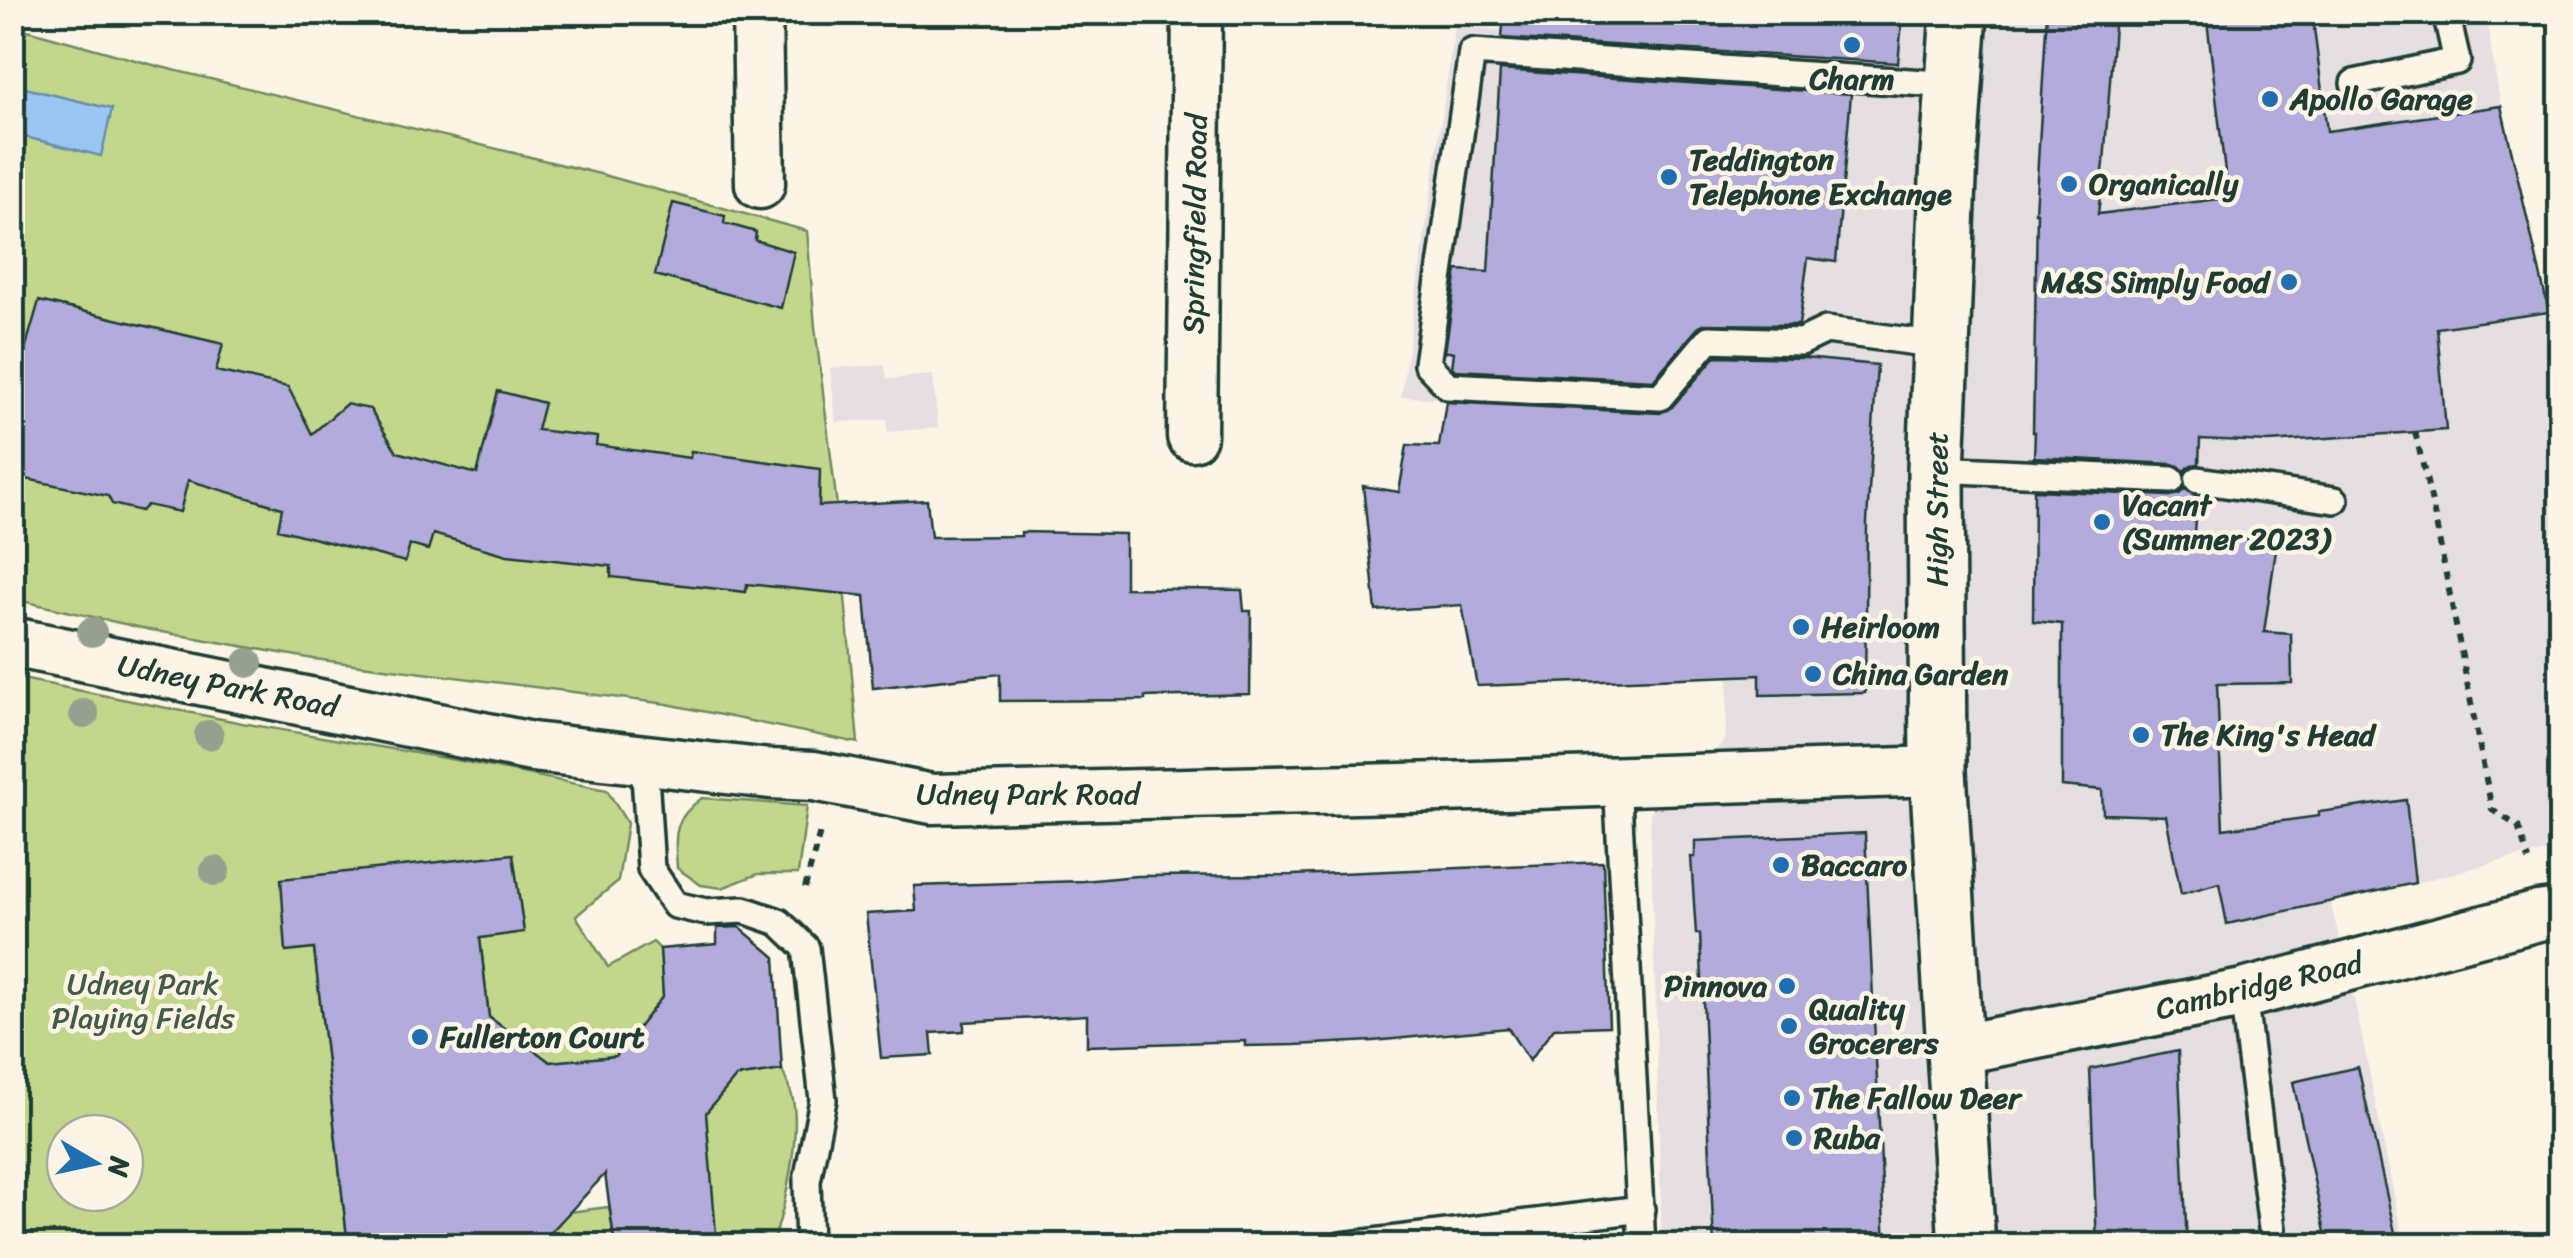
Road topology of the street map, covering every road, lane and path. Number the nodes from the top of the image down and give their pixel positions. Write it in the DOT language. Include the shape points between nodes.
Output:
graph roads {
  1 [pos="758,12"];
  2 [pos="1197,12"];
  3 [pos="1960,12"];
  4 [pos="2446,12"];
  5 [pos="2354,83"];
  6 [pos="1954,85"];
  7 [pos="760,184"];
  8 [pos="1940,345"];
  9 [pos="2415,432"];
  10 [pos="1192,436"];
  11 [pos="1936,470"];
  12 [pos="2171,480"];
  13 [pos="2198,480"];
  14 [pos="2335,500"];
  15 [pos="12,642"];
  16 [pos="644,760"];
  17 [pos="1938,771"];
  18 [pos="814,776"];
  19 [pos="1617,781"];
  20 [pos="2549,915"];
  21 [pos="780,922"];
  22 [pos="2243,994"];
  23 [pos="1955,1050"];
  24 [pos="1640,1208"];
  25 [pos="2272,1229"];
  26 [pos="809,1246"];
  27 [pos="1340,1246"];
  28 [pos="1642,1246"];
  29 [pos="1967,1246"];
  1 -- 7 [label="street"];
  2 -- 10 [label="street, Springfield Road"];
  3 -- 6 [label="main road, High Street"];
  4 -- 5 [label="lane" via="2457,61"];
  6 -- 8 [label="main road, High Street"];
  6 -- 8 [label="lane" via="1472,52 1427,364 1448,386 1660,397 1710,339 1801,342 1826,330"];
  8 -- 11 [label="main road, High Street"];
  9 -- 20 [label="path" via="2492,810 2518,826"];
  11 -- 12 [label="lane"];
  11 -- 17 [label="main road, High Street"];
  13 -- 14 [label="lane"];
  15 -- 16 [label="street, Udney Park Road" via="532,747"];
  16 -- 18 [label="street, Udney Park Road"];
  16 -- 21 [label="lane" via="651,869 675,905 744,910"];
  17 -- 19 [label="street, Udney Park Road"];
  17 -- 23 [label="main road, High Street"];
  18 -- 19 [label="street, Udney Park Road" via="932,799"];
  18 -- 21 [label="path" via="820,834 802,902"];
  19 -- 24 [label="lane"];
  20 -- 22 [label="street, Cambridge Road"];
  21 -- 26 [label="lane" via="806,948 823,1100 807,1180"];
  22 -- 23 [label="street, Cambridge Road"];
  22 -- 25 [label="lane"];
  23 -- 29 [label="main road, High Street"];
  24 -- 27 [label="lane"];
  24 -- 28 [label="lane"];
}
